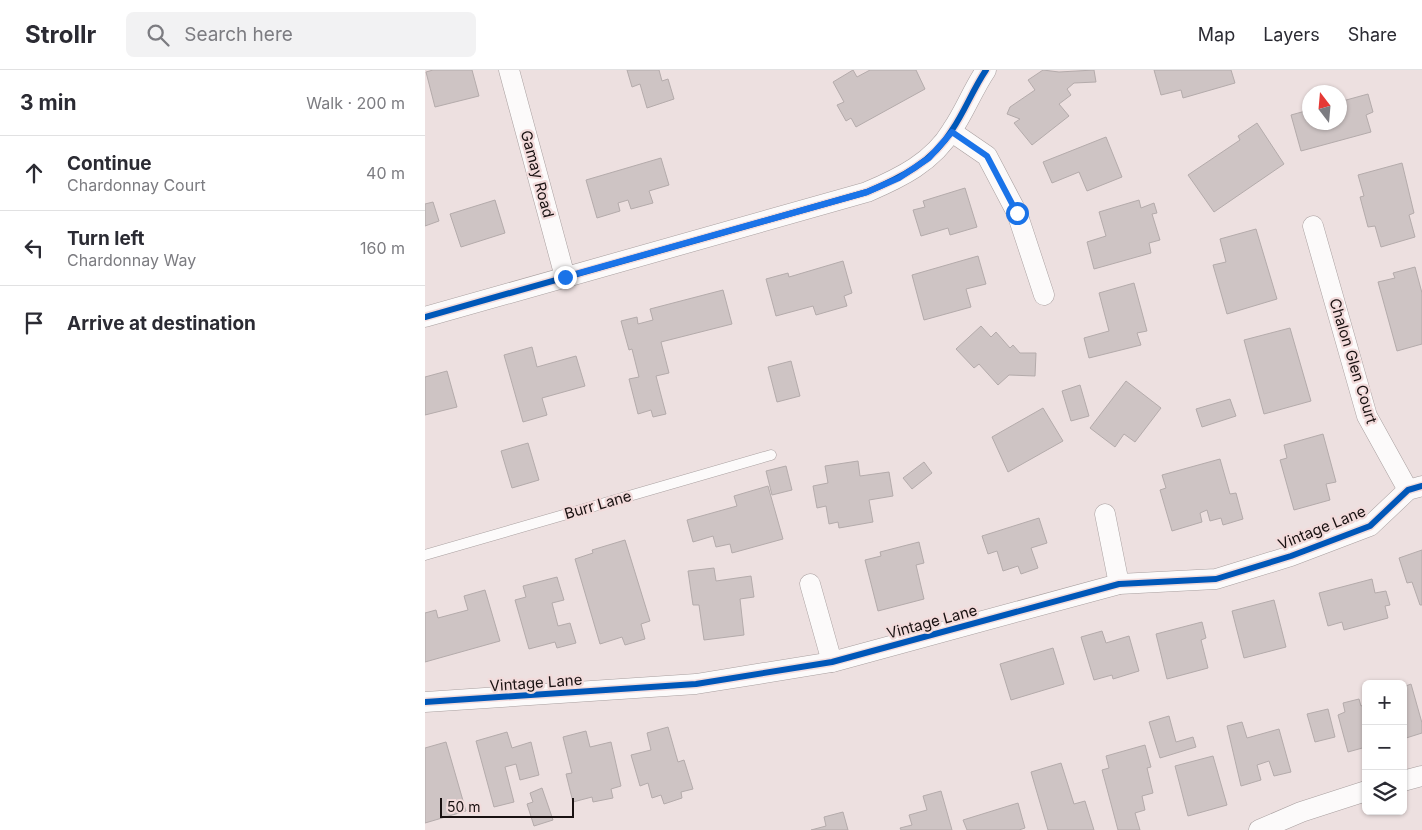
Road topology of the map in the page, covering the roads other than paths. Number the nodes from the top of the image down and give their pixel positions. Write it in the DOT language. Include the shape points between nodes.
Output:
graph roads {
  1 [pos="509,70"];
  2 [pos="986,70"];
  3 [pos="952,132"];
  4 [pos="1313,226"];
  5 [pos="565,277"];
  6 [pos="1044,295"];
  7 [pos="425,317"];
  8 [pos="771,455"];
  9 [pos="1415,488"];
  10 [pos="1105,514"];
  11 [pos="425,555"];
  12 [pos="810,584"];
  13 [pos="1119,584"];
  14 [pos="832,662"];
  15 [pos="425,702"];
  16 [pos="1422,776"];
  17 [pos="1407,779"];
  18 [pos="1362,793"];
  19 [pos="1259,830"];
  1 -- 5 [label="street, Gamay Road"];
  2 -- 3 [label="street"];
  3 -- 5 [label="street" via="929,158 899,178 867,192"];
  3 -- 6 [label="street" via="987,156 1017,213"];
  4 -- 9 [label="street, Chalon Glen Court" via="1367,416"];
  5 -- 7 [label="street"];
  8 -- 11 [label="lane, Burr Lane"];
  9 -- 13 [label="street, Vintage Lane" via="1369,526 1291,556 1216,579"];
  10 -- 13 [label="street"];
  12 -- 14 [label="street"];
  13 -- 14 [label="street, Vintage Lane"];
  14 -- 15 [label="street, Vintage Lane" via="696,684"];
  16 -- 17 [label="street"];
  18 -- 19 [label="street" via="1301,812"];
}
